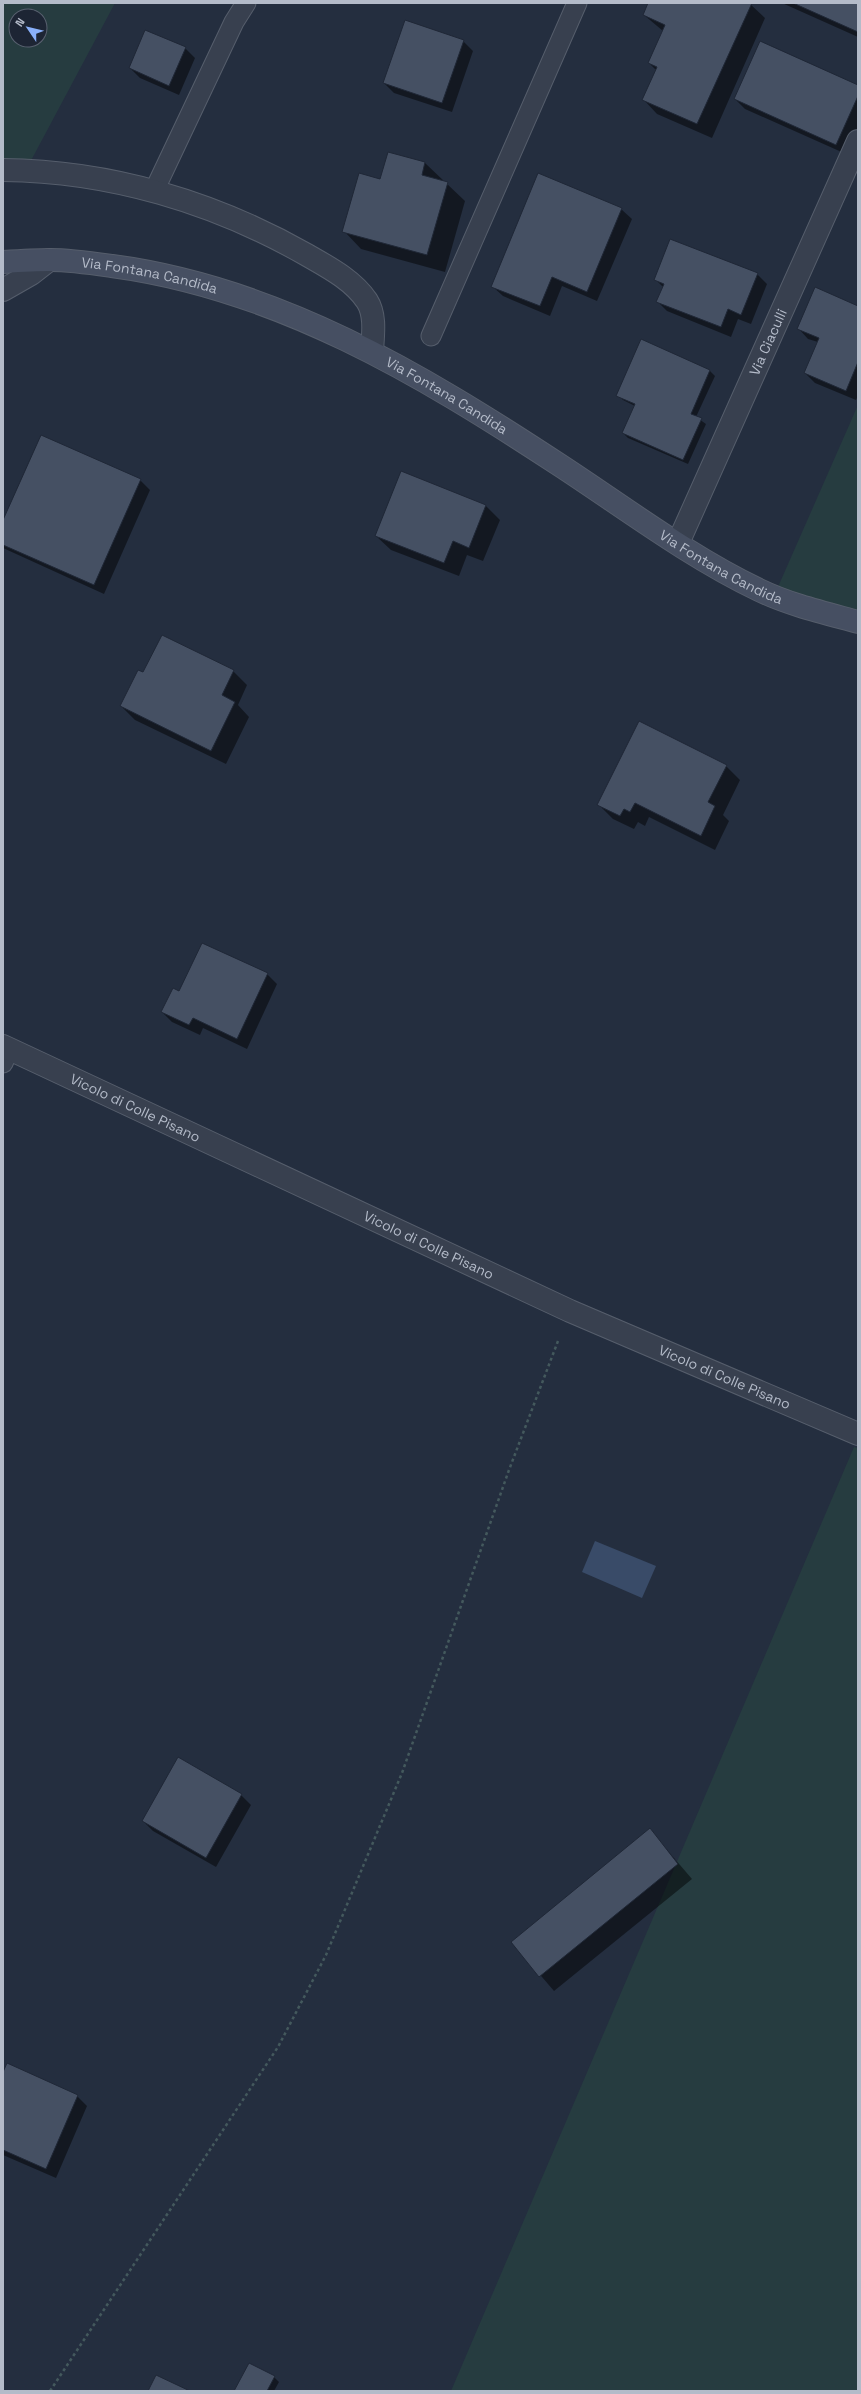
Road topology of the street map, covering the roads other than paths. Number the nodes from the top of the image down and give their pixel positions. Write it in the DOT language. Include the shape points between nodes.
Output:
graph roads {
  1 [pos="246,3"];
  2 [pos="577,3"];
  3 [pos="858,141"];
  4 [pos="3,170"];
  5 [pos="154,191"];
  6 [pos="49,260"];
  7 [pos="3,262"];
  8 [pos="3,290"];
  9 [pos="431,336"];
  10 [pos="372,351"];
  11 [pos="678,543"];
  12 [pos="858,622"];
  13 [pos="5,1053"];
  14 [pos="858,1434"];
  1 -- 5 [label="lane" via="234,22"];
  2 -- 9 [label="lane"];
  3 -- 11 [label="street, Via Ciaculli"];
  4 -- 5 [label="street" via="86,176"];
  5 -- 10 [label="street" via="190,202 269,235 349,282 368,302 374,326"];
  6 -- 7 [label="main road, Via Fontana Candida"];
  6 -- 8 [label="street"];
  6 -- 10 [label="main road, Via Fontana Candida" via="132,269 200,284 312,323"];
  10 -- 11 [label="main road, Via Fontana Candida" via="485,417"];
  11 -- 12 [label="main road, Via Fontana Candida" via="760,590 794,604"];
  13 -- 14 [label="street, Vicolo di Colle Pisano" via="570,1311"];
}
